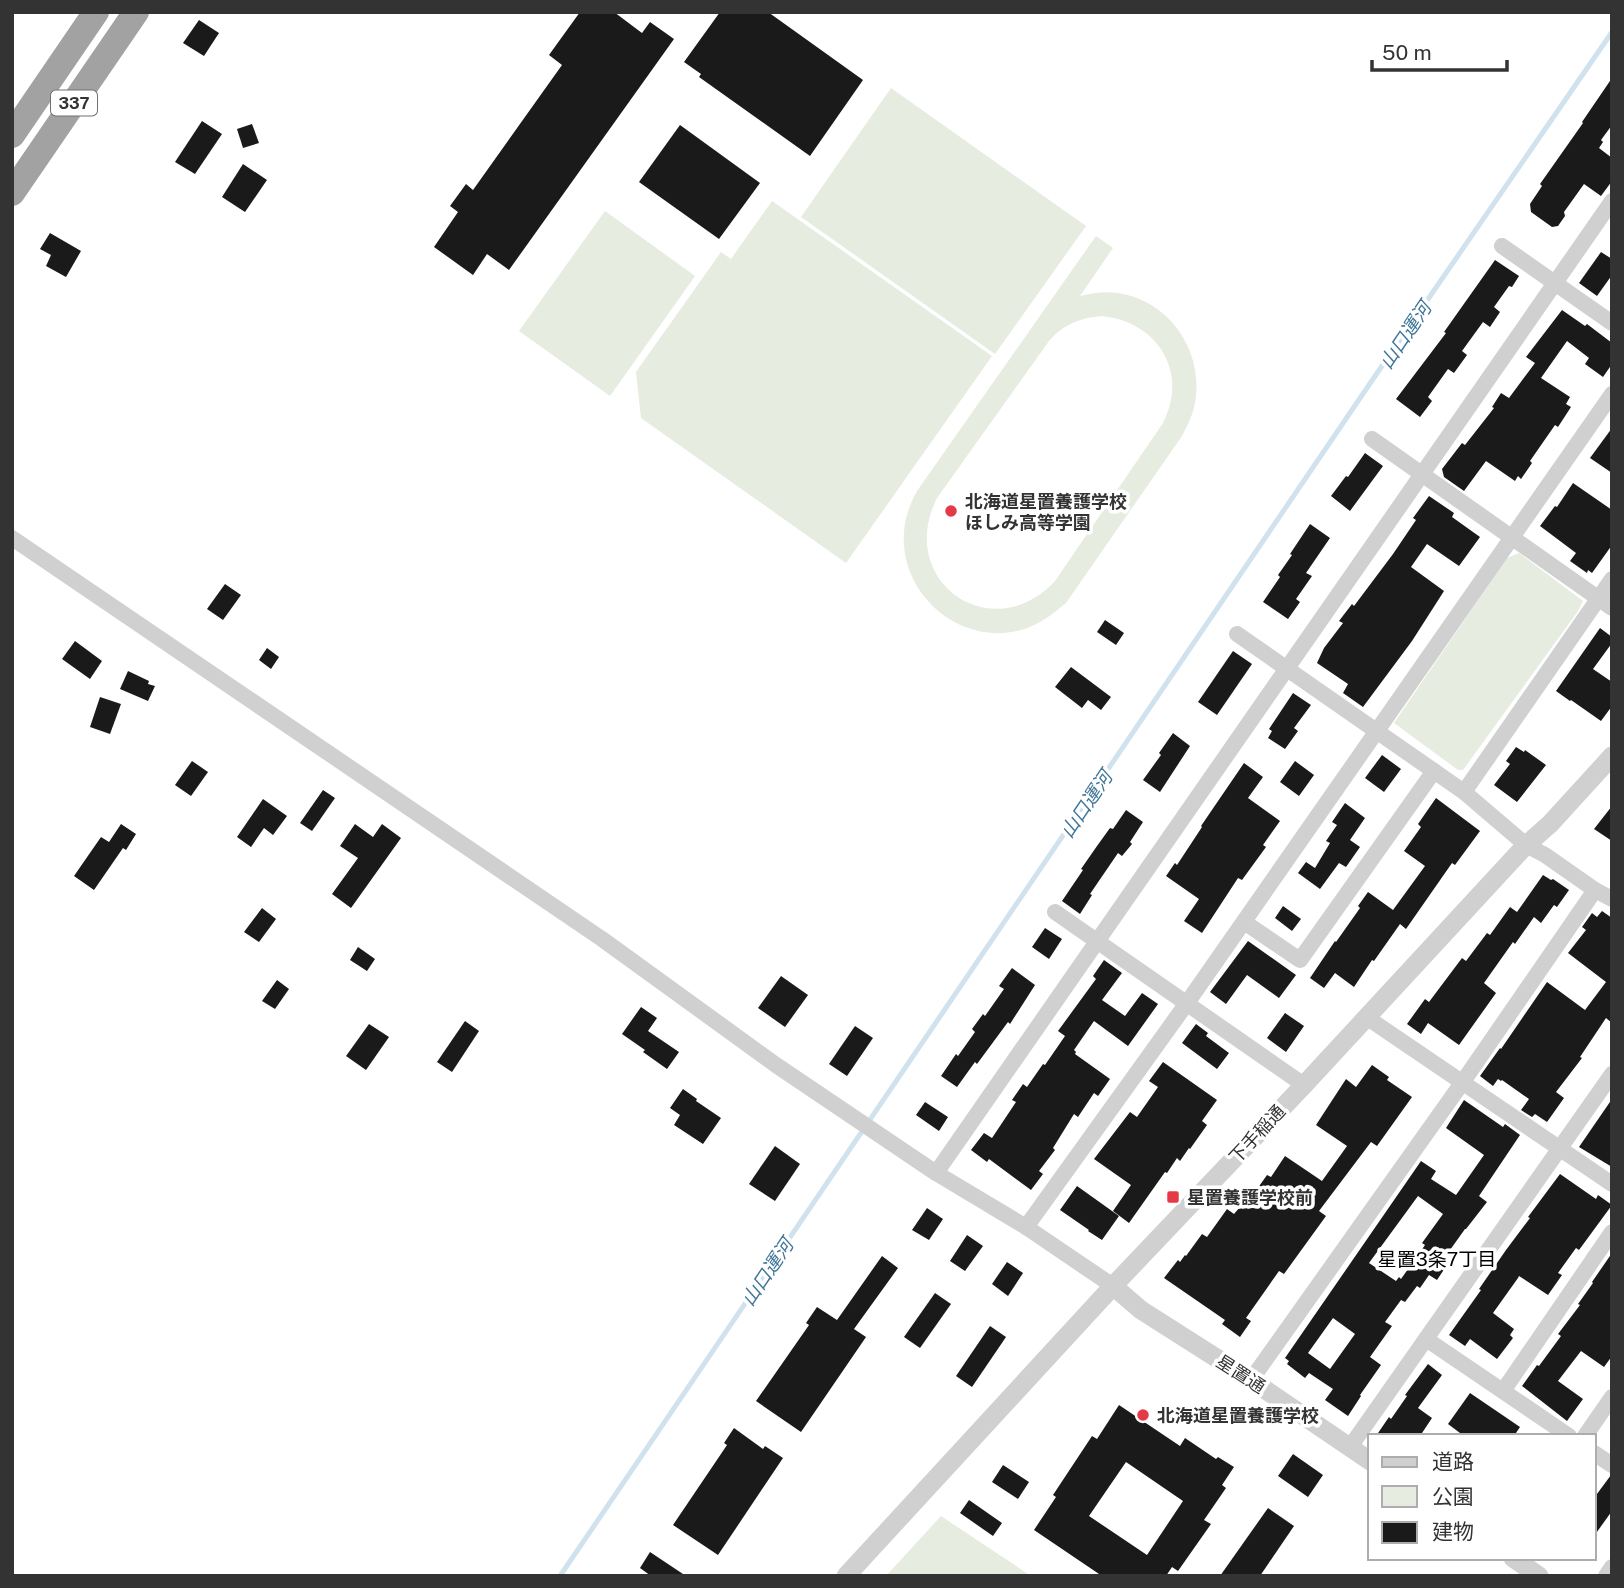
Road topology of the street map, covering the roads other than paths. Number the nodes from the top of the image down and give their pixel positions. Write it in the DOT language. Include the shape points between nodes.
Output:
graph roads {
  1 [pos="96,12"];
  2 [pos="136,12"];
  3 [pos="12,135"];
  4 [pos="12,193"];
  5 [pos="1612,201"];
  6 [pos="1502,246"];
  7 [pos="1555,283"];
  8 [pos="1612,323"];
  9 [pos="1612,394"];
  10 [pos="1372,439"];
  11 [pos="1422,474"];
  12 [pos="1512,537"];
  13 [pos="12,538"];
  14 [pos="1612,579"];
  15 [pos="1598,598"];
  16 [pos="1612,608"];
  17 [pos="1237,634"];
  18 [pos="1287,669"];
  19 [pos="1377,732"];
  20 [pos="1612,755"];
  21 [pos="1434,771"];
  22 [pos="1464,792"];
  23 [pos="1526,845"];
  24 [pos="1595,890"];
  25 [pos="1612,899"];
  26 [pos="1055,912"];
  27 [pos="1244,922"];
  28 [pos="1098,941"];
  29 [pos="1187,1003"];
  30 [pos="1366,1017"];
  31 [pos="1612,1074"];
  32 [pos="1462,1083"];
  33 [pos="1304,1085"];
  34 [pos="1560,1148"];
  35 [pos="936,1173"];
  36 [pos="1612,1184"];
  37 [pos="1026,1227"];
  38 [pos="1612,1232"];
  39 [pos="1113,1286"];
  40 [pos="1426,1339"];
  41 [pos="1251,1380"];
  42 [pos="1503,1391"];
  43 [pos="1612,1397"];
  44 [pos="1566,1434"];
  45 [pos="1586,1434"];
  46 [pos="1350,1447"];
  47 [pos="1596,1454"];
  48 [pos="1368,1460"];
  49 [pos="1612,1465"];
  50 [pos="1516,1560"];
  51 [pos="1612,1567"];
  52 [pos="846,1576"];
  53 [pos="1539,1576"];
  54 [pos="1606,1576"];
  1 -- 3 [label="highway, 337"];
  2 -- 4 [label="highway, 337"];
  5 -- 7 [label="street"];
  6 -- 7 [label="street"];
  7 -- 8 [label="street"];
  7 -- 11 [label="street"];
  9 -- 12 [label="street"];
  10 -- 11 [label="street"];
  11 -- 12 [label="street"];
  11 -- 18 [label="street"];
  12 -- 15 [label="street"];
  12 -- 19 [label="street"];
  13 -- 35 [label="street" via="602,939"];
  14 -- 15 [label="street"];
  15 -- 16 [label="street"];
  15 -- 22 [label="street"];
  17 -- 18 [label="street"];
  18 -- 19 [label="street"];
  18 -- 28 [label="street"];
  19 -- 21 [label="street"];
  19 -- 27 [label="street"];
  20 -- 23 [label="street, 下手稲通"];
  21 -- 22 [label="street"];
  21 -- 27 [label="street" via="1300,960"];
  22 -- 23 [label="street"];
  23 -- 24 [label="street"];
  23 -- 30 [label="street, 下手稲通"];
  24 -- 25 [label="street"];
  24 -- 32 [label="street"];
  26 -- 28 [label="street"];
  27 -- 29 [label="street"];
  28 -- 29 [label="street"];
  28 -- 35 [label="street"];
  29 -- 33 [label="street"];
  29 -- 37 [label="street"];
  30 -- 32 [label="street"];
  30 -- 33 [label="street, 下手稲通"];
  31 -- 34 [label="street"];
  32 -- 34 [label="street"];
  32 -- 41 [label="street"];
  33 -- 39 [label="street, 下手稲通"];
  34 -- 36 [label="street"];
  34 -- 40 [label="street"];
  35 -- 37 [label="street"];
  37 -- 39 [label="street"];
  38 -- 42 [label="street"];
  39 -- 41 [label="street, 星置通" via="1141,1310"];
  39 -- 52 [label="street, 下手稲通"];
  40 -- 42 [label="street"];
  40 -- 46 [label="street"];
  41 -- 46 [label="street, 星置通"];
  42 -- 44 [label="street"];
  43 -- 45 [label="street"];
  46 -- 48 [label="street, 星置通"];
  47 -- 49 [label="street"];
  50 -- 53 [label="street"];
  51 -- 54 [label="street"];
}
